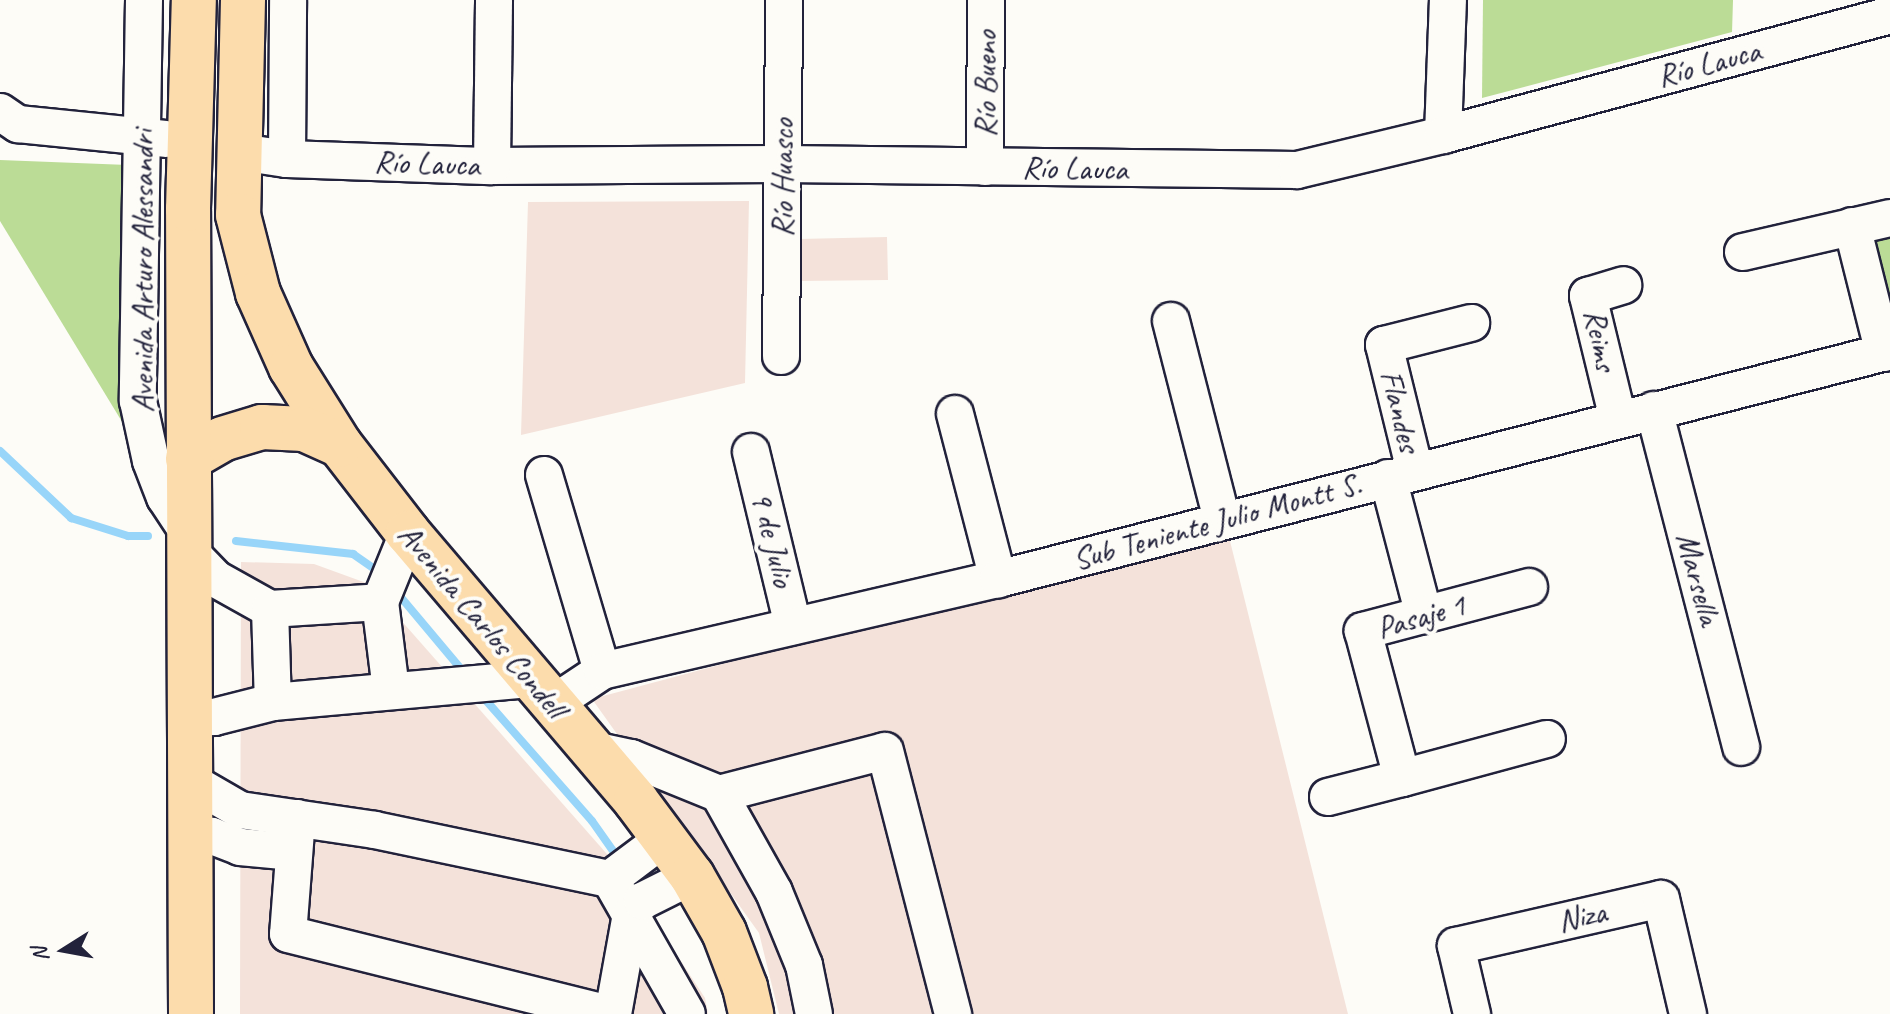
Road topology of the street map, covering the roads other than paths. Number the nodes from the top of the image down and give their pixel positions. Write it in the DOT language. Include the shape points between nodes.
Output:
graph roads {
  1 [pos="144,0"];
  2 [pos="194,0"];
  3 [pos="243,0"];
  4 [pos="288,0"];
  5 [pos="494,0"];
  6 [pos="784,0"];
  7 [pos="986,0"];
  8 [pos="1448,0"];
  9 [pos="1890,15"];
  10 [pos="0,112"];
  11 [pos="1443,135"];
  12 [pos="143,137"];
  13 [pos="190,144"];
  14 [pos="240,152"];
  15 [pos="287,159"];
  16 [pos="783,164"];
  17 [pos="492,166"];
  18 [pos="985,167"];
  19 [pos="238,215"];
  20 [pos="1890,218"];
  21 [pos="1852,226"];
  22 [pos="1743,252"];
  23 [pos="1623,285"];
  24 [pos="1171,321"];
  25 [pos="1471,323"];
  26 [pos="1887,352"];
  27 [pos="781,356"];
  28 [pos="1654,410"];
  29 [pos="955,414"];
  30 [pos="1618,419"];
  31 [pos="340,445"];
  32 [pos="751,452"];
  33 [pos="188,459"];
  34 [pos="1401,474"];
  35 [pos="544,475"];
  36 [pos="1222,520"];
  37 [pos="408,533"];
  38 [pos="187,541"];
  39 [pos="998,579"];
  40 [pos="1529,587"];
  41 [pos="380,602"];
  42 [pos="270,609"];
  43 [pos="1424,615"];
  44 [pos="793,626"];
  45 [pos="602,671"];
  46 [pos="391,690"];
  47 [pos="542,692"];
  48 [pos="273,702"];
  49 [pos="189,718"];
  50 [pos="1547,739"];
  51 [pos="1741,747"];
  52 [pos="589,749"];
  53 [pos="1402,778"];
  54 [pos="190,781"];
  55 [pos="719,794"];
  56 [pos="1328,797"];
  57 [pos="295,835"];
  58 [pos="190,837"];
  59 [pos="663,839"];
  60 [pos="692,876"];
  61 [pos="610,879"];
  62 [pos="631,914"];
  63 [pos="191,1014"];
  64 [pos="612,1014"];
  65 [pos="687,1014"];
  66 [pos="751,1014"];
  67 [pos="814,1014"];
  68 [pos="953,1014"];
  69 [pos="1472,1014"];
  70 [pos="1688,1014"];
  1 -- 12 [label="street, Avenida Arturo Alessandri"];
  2 -- 13 [label="main road, Avenida Arturo Alessandri"];
  3 -- 14 [label="main road"];
  4 -- 15 [label="street"];
  5 -- 17 [label="street"];
  6 -- 16 [label="street, Río Huasco"];
  7 -- 18 [label="street, Río Bueno"];
  8 -- 11 [label="street"];
  9 -- 11 [label="street, Río Lauca"];
  10 -- 12 [label="street" via="18,124"];
  11 -- 18 [label="street, Río Lauca" via="1320,166 1272,172"];
  12 -- 13 [label="street"];
  12 -- 38 [label="street, Avenida Arturo Alessandri" via="138,401 151,461"];
  13 -- 19 [label="main road"];
  13 -- 33 [label="main road, Avenida Arturo Alessandri"];
  14 -- 15 [label="street, Río Lauca"];
  14 -- 19 [label="main road"];
  15 -- 17 [label="street, Río Lauca"];
  16 -- 17 [label="street, Río Lauca"];
  16 -- 18 [label="street, Río Lauca"];
  16 -- 27 [label="street, Río Huasco"];
  19 -- 31 [label="main road, Avenida Carlos Condell" via="273,331"];
  20 -- 21 [label="street"];
  21 -- 22 [label="street"];
  21 -- 26 [label="street"];
  23 -- 30 [label="street, Reims" via="1588,296"];
  24 -- 36 [label="street"];
  25 -- 34 [label="street, Flandes" via="1384,345"];
  26 -- 28 [label="street, Sub Teniente Julio Montt S."];
  28 -- 30 [label="street, Sub Teniente Julio Montt S."];
  28 -- 51 [label="street, Marsella"];
  29 -- 39 [label="street"];
  30 -- 34 [label="street, Sub Teniente Julio Montt S."];
  31 -- 33 [label="main road" via="304,429 262,427 222,439"];
  31 -- 37 [label="main road, Avenida Carlos Condell"];
  32 -- 44 [label="street, 9 de Julio"];
  33 -- 38 [label="main road, Avenida Arturo Alessandri"];
  34 -- 36 [label="street, Sub Teniente Julio Montt S."];
  34 -- 43 [label="street, Flandes"];
  35 -- 45 [label="street"];
  36 -- 39 [label="street, Sub Teniente Julio Montt S."];
  37 -- 41 [label="street"];
  37 -- 47 [label="main road, Avenida Carlos Condell"];
  38 -- 42 [label="street" via="216,579"];
  38 -- 49 [label="main road, Avenida Arturo Alessandri"];
  39 -- 44 [label="street, Sub Teniente Julio Montt S."];
  40 -- 43 [label="street, Pasaje 1"];
  41 -- 42 [label="street"];
  41 -- 46 [label="street"];
  42 -- 48 [label="street"];
  43 -- 53 [label="street, Pasaje 1" via="1363,631"];
  44 -- 45 [label="street, Sub Teniente Julio Montt S."];
  45 -- 47 [label="street, Sub Teniente Julio Montt S."];
  46 -- 47 [label="street"];
  46 -- 48 [label="street"];
  47 -- 52 [label="main road, Avenida Carlos Condell"];
  48 -- 49 [label="street"];
  49 -- 54 [label="main road, Avenida Arturo Alessandri"];
  50 -- 53 [label="street"];
  52 -- 55 [label="street" via="631,758"];
  52 -- 59 [label="main road, Avenida Carlos Condell"];
  53 -- 56 [label="street"];
  54 -- 57 [label="street"];
  54 -- 58 [label="main road, Avenida Arturo Alessandri"];
  55 -- 67 [label="street" via="774,892 804,965"];
  55 -- 68 [label="street" via="885,751"];
  57 -- 58 [label="street" via="240,847 212,836"];
  57 -- 61 [label="street" via="389,833"];
  57 -- 64 [label="street" via="288,934"];
  58 -- 63 [label="main road, Avenida Arturo Alessandri"];
  59 -- 60 [label="main road, Avenida Carlos Condell"];
  59 -- 61 [label="street"];
  60 -- 62 [label="street" via="642,901"];
  60 -- 66 [label="main road, Avenida Carlos Condell" via="724,932"];
  61 -- 62 [label="street"];
  62 -- 64 [label="street"];
  62 -- 65 [label="street"];
  69 -- 70 [label="street, Niza" via="1456,946 1661,899"];
}
